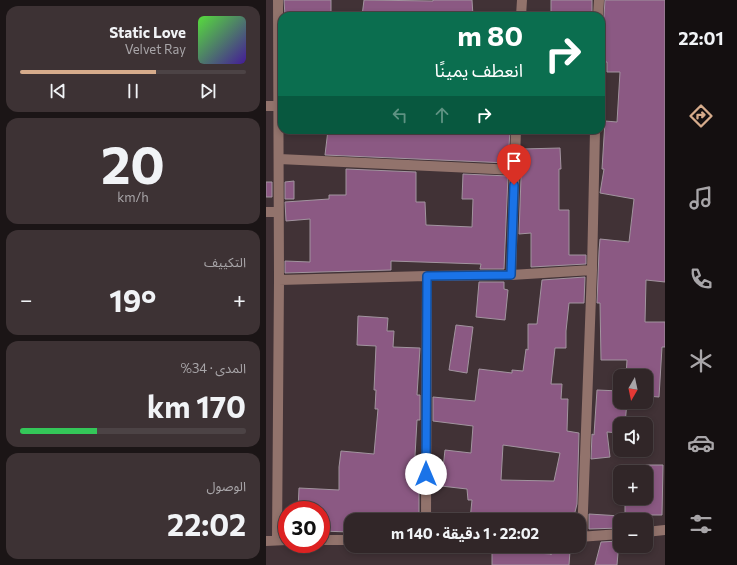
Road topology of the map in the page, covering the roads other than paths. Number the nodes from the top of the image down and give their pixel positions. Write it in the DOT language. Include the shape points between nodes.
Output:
graph roads {
  1 [pos="278,0"];
  2 [pos="522,0"];
  3 [pos="599,0"];
  4 [pos="278,12"];
  5 [pos="521,12"];
  6 [pos="598,12"];
  7 [pos="266,106"];
  8 [pos="278,106"];
  9 [pos="279,134"];
  10 [pos="516,134"];
  11 [pos="596,134"];
  12 [pos="279,159"];
  13 [pos="514,170"];
  14 [pos="266,212"];
  15 [pos="278,212"];
  16 [pos="592,270"];
  17 [pos="511,275"];
  18 [pos="427,276"];
  19 [pos="279,280"];
  20 [pos="282,501"];
  21 [pos="426,513"];
  22 [pos="581,513"];
  23 [pos="665,530"];
  24 [pos="653,531"];
  25 [pos="613,535"];
  26 [pos="586,537"];
  27 [pos="278,540"];
  28 [pos="330,540"];
  29 [pos="344,540"];
  30 [pos="266,541"];
  1 -- 4 [label="street"];
  2 -- 5 [label="street"];
  3 -- 6 [label="street"];
  7 -- 8 [label="street"];
  9 -- 12 [label="street"];
  10 -- 13 [label="street"];
  11 -- 16 [label="street"];
  12 -- 13 [label="street"];
  12 -- 15 [label="street"];
  13 -- 17 [label="street"];
  14 -- 15 [label="street"];
  15 -- 19 [label="street"];
  16 -- 17 [label="street"];
  16 -- 22 [label="street"];
  17 -- 18 [label="street"];
  18 -- 19 [label="street"];
  18 -- 21 [label="street"];
  19 -- 20 [label="street"];
  23 -- 24 [label="street"];
  25 -- 26 [label="street"];
  27 -- 30 [label="street"];
  28 -- 29 [label="street"];
}
